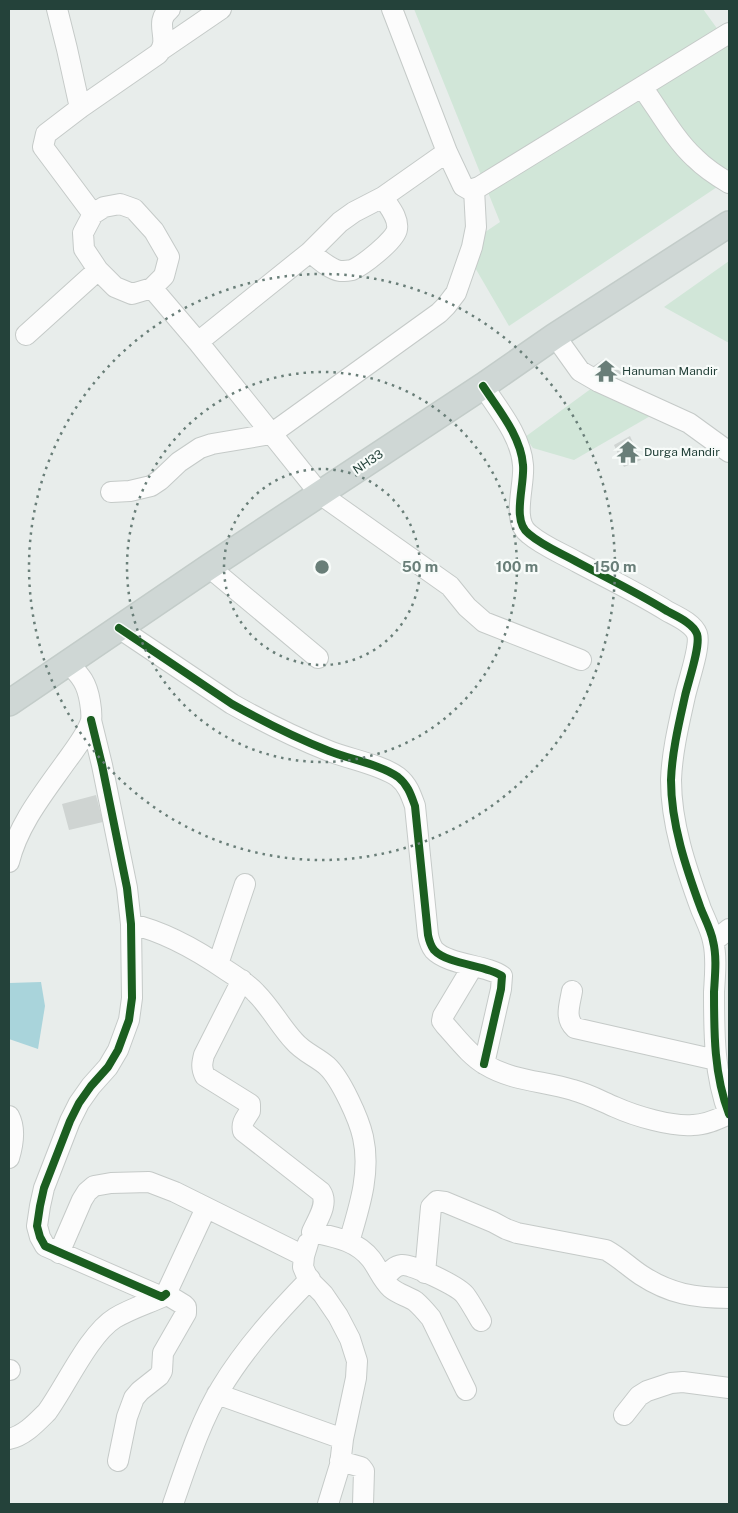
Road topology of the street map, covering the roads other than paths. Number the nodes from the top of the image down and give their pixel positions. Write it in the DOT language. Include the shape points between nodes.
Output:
graph roads {
  1 [pos="57,9"];
  2 [pos="170,9"];
  3 [pos="221,9"];
  4 [pos="392,9"];
  5 [pos="729,33"];
  6 [pos="161,50"];
  7 [pos="642,87"];
  8 [pos="80,108"];
  9 [pos="447,152"];
  10 [pos="729,183"];
  11 [pos="474,189"];
  12 [pos="383,197"];
  13 [pos="93,214"];
  14 [pos="729,224"];
  15 [pos="310,252"];
  16 [pos="98,270"];
  17 [pos="152,288"];
  18 [pos="26,335"];
  19 [pos="555,336"];
  20 [pos="198,342"];
  21 [pos="483,386"];
  22 [pos="271,434"];
  23 [pos="729,452"];
  24 [pos="111,492"];
  25 [pos="320,494"];
  26 [pos="209,567"];
  27 [pos="120,628"];
  28 [pos="318,658"];
  29 [pos="581,660"];
  30 [pos="68,663"];
  31 [pos="9,703"];
  32 [pos="91,720"];
  33 [pos="9,862"];
  34 [pos="245,884"];
  35 [pos="131,924"];
  36 [pos="721,935"];
  37 [pos="218,964"];
  38 [pos="473,966"];
  39 [pos="242,980"];
  40 [pos="572,991"];
  41 [pos="722,991"];
  42 [pos="716,1060"];
  43 [pos="484,1064"];
  44 [pos="729,1114"];
  45 [pos="9,1116"];
  46 [pos="9,1158"];
  47 [pos="206,1208"];
  48 [pos="312,1232"];
  49 [pos="350,1242"];
  50 [pos="59,1253"];
  51 [pos="304,1256"];
  52 [pos="425,1272"];
  53 [pos="310,1279"];
  54 [pos="384,1279"];
  55 [pos="164,1296"];
  56 [pos="729,1298"];
  57 [pos="482,1321"];
  58 [pos="729,1388"];
  59 [pos="466,1390"];
  60 [pos="217,1394"];
  61 [pos="624,1415"];
  62 [pos="9,1439"];
  63 [pos="343,1439"];
  64 [pos="118,1461"];
  65 [pos="340,1461"];
  66 [pos="173,1504"];
  67 [pos="328,1504"];
  68 [pos="363,1504"];
  1 -- 8 [label="street"];
  2 -- 6 [label="street" via="162,19 164,41"];
  3 -- 6 [label="street"];
  4 -- 9 [label="street"];
  5 -- 7 [label="street"];
  6 -- 8 [label="street"];
  7 -- 10 [label="street" via="688,152"];
  7 -- 11 [label="street"];
  8 -- 13 [label="street" via="46,134 43,147"];
  9 -- 11 [label="street" via="463,186"];
  9 -- 12 [label="street"];
  11 -- 22 [label="street" via="475,238 452,300"];
  12 -- 15 [label="street" via="340,222"];
  12 -- 15 [label="street" via="395,216 397,229 372,256 353,269 341,271"];
  13 -- 16 [label="street" via="83,233 84,249"];
  13 -- 17 [label="street" via="104,207 120,204 134,209 154,231 169,257 164,276"];
  14 -- 19 [label="main road, NH33"];
  15 -- 20 [label="street"];
  16 -- 17 [label="street" via="114,288 132,294"];
  16 -- 18 [label="street"];
  17 -- 20 [label="street"];
  19 -- 21 [label="main road, NH33"];
  19 -- 23 [label="street" via="580,370 689,424"];
  20 -- 22 [label="street"];
  21 -- 25 [label="main road, NH33"];
  21 -- 36 [label="street" via="520,450 524,478 519,515 526,533 650,600 697,632 696,651 673,758 672,794 681,845 701,908"];
  22 -- 24 [label="street" via="200,448 151,486"];
  22 -- 25 [label="street"];
  25 -- 26 [label="main road, NH33"];
  25 -- 29 [label="street" via="450,586 466,607 484,622"];
  26 -- 27 [label="main road, NH33"];
  26 -- 28 [label="street"];
  27 -- 30 [label="main road, NH33"];
  27 -- 38 [label="street" via="252,715 330,752 389,772 406,785 415,806 430,944 441,955"];
  30 -- 31 [label="main road, NH33"];
  30 -- 32 [label="street" via="86,685"];
  32 -- 33 [label="street" via="22,825"];
  32 -- 35 [label="street" via="125,874"];
  34 -- 37 [label="street"];
  35 -- 37 [label="street" via="172,938"];
  35 -- 50 [label="street" via="132,998 124,1036 108,1067 70,1121 40,1206 37,1226 40,1237 46,1246"];
  36 -- 41 [label="street" via="715,962"];
  37 -- 39 [label="street"];
  38 -- 43 [label="street" via="502,976 502,989"];
  38 -- 43 [label="street" via="442,1021"];
  39 -- 48 [label="street" via="204,1054 202,1070 210,1080 250,1104 242,1126 246,1135 321,1192 324,1205"];
  39 -- 49 [label="street" via="258,994 296,1043 327,1066 353,1111 363,1137 366,1171"];
  40 -- 42 [label="street" via="568,1011 575,1028"];
  41 -- 42 [label="street"];
  42 -- 44 [label="street"];
  43 -- 44 [label="street" via="517,1078 575,1090 630,1113 666,1122 692,1125"];
  45 -- 46 [label="street" via="13,1130"];
  47 -- 50 [label="street" via="149,1182 94,1186 82,1200"];
  47 -- 51 [label="street"];
  47 -- 55 [label="street"];
  48 -- 49 [label="street"];
  48 -- 51 [label="street"];
  49 -- 54 [label="street" via="371,1259"];
  50 -- 55 [label="street"];
  51 -- 53 [label="street" via="303,1267"];
  52 -- 54 [label="street" via="401,1266 393,1268"];
  52 -- 56 [label="street" via="431,1207 437,1201 517,1233 606,1250 654,1283 684,1294"];
  52 -- 57 [label="street" via="455,1286"];
  53 -- 60 [label="street" via="259,1335"];
  53 -- 63 [label="street" via="338,1316 357,1361"];
  54 -- 59 [label="street" via="388,1286 416,1302 431,1318"];
  55 -- 62 [label="street" via="114,1318 104,1327 47,1412 17,1437"];
  55 -- 64 [label="street" via="184,1305 186,1313 163,1353 159,1376 134,1398"];
  58 -- 61 [label="street" via="671,1383 639,1396"];
  60 -- 63 [label="street"];
  60 -- 66 [label="street"];
  63 -- 65 [label="street"];
  65 -- 67 [label="street"];
  65 -- 68 [label="street" via="362,1467"];
}
